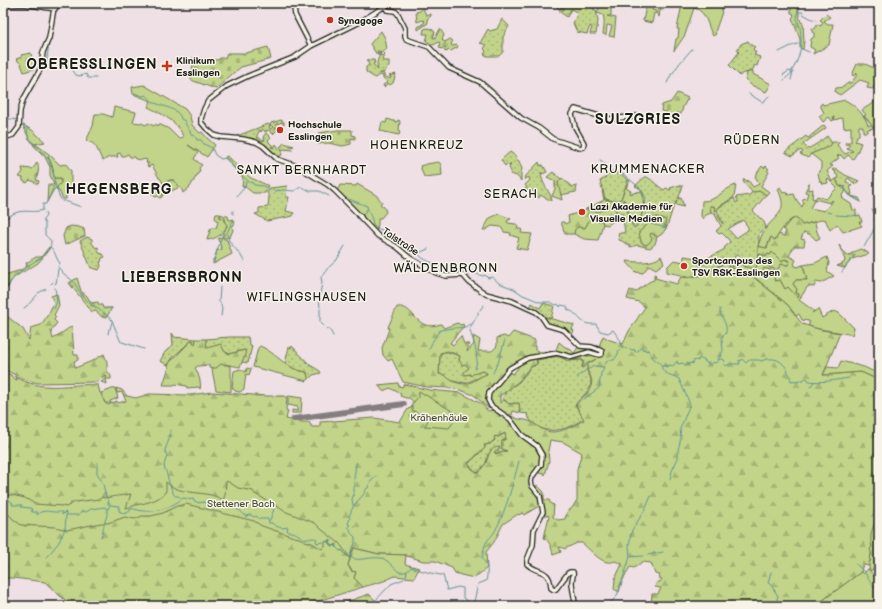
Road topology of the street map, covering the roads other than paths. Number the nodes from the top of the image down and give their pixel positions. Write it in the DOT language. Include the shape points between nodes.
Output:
graph roads {
  1 [pos="62,3"];
  2 [pos="3,5"];
  3 [pos="297,5"];
  4 [pos="388,6"];
  5 [pos="53,9"];
  6 [pos="311,44"];
  7 [pos="640,116"];
  8 [pos="3,136"];
  9 [pos="574,606"];
  1 -- 5 [label="main road"];
  2 -- 5 [label="main road" via="20,4"];
  3 -- 6 [label="main road" via="294,11"];
  4 -- 6 [label="main road" via="339,34"];
  4 -- 7 [label="main road" via="398,14 407,39 428,46 449,68 480,82 522,119 541,128 553,139 578,148 583,147 584,143 574,125 572,113 576,109 609,119"];
  5 -- 8 [label="main road" via="40,68 23,100 19,127 13,135"];
  6 -- 9 [label="main road, Talstraße" via="294,58 245,77 210,99 204,110 202,122 209,131 216,136 242,139 262,146 277,159 308,172 331,187 374,232 437,274 463,275 486,294 512,301 536,312 546,325 565,331 579,346 592,346 602,352 599,355 589,352 574,357 558,353 526,359 510,368 490,390 488,398 492,407 513,422 523,437 538,447 542,456 531,483 539,493 543,512 534,530 533,545 527,564 548,575 551,588 554,590 568,573 573,572"];
}
